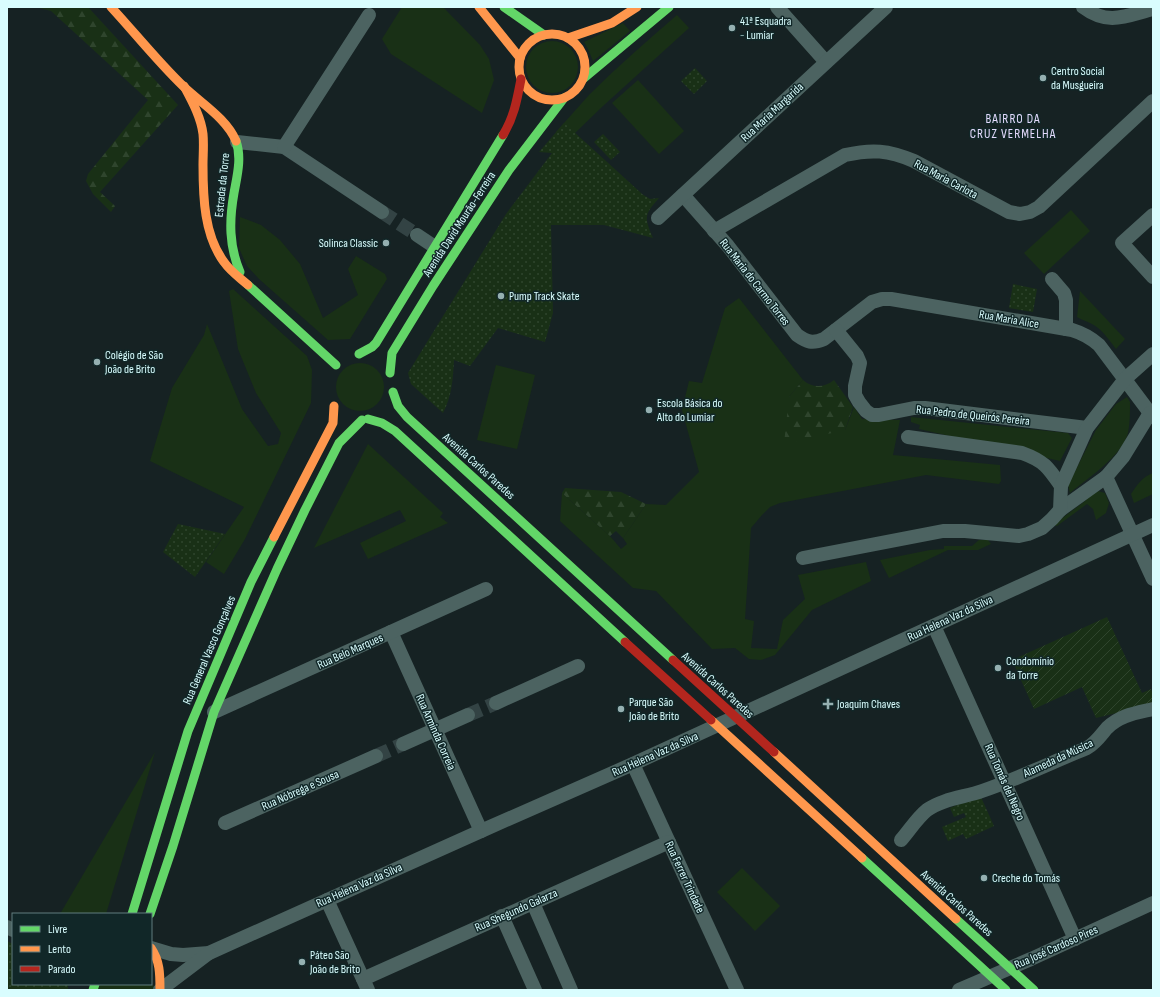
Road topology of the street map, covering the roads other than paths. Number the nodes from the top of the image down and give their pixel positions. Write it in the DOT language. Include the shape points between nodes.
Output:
graph roads {
  1 [pos="111,7"];
  2 [pos="479,7"];
  3 [pos="504,7"];
  4 [pos="637,7"];
  5 [pos="668,7"];
  6 [pos="778,7"];
  7 [pos="886,7"];
  8 [pos="1083,7"];
  9 [pos="1153,9"];
  10 [pos="369,15"];
  11 [pos="544,35"];
  12 [pos="568,38"];
  13 [pos="520,58"];
  14 [pos="826,62"];
  15 [pos="584,78"];
  16 [pos="521,79"];
  17 [pos="184,86"];
  18 [pos="564,98"];
  19 [pos="1153,102"];
  20 [pos="237,142"];
  21 [pos="284,147"];
  22 [pos="683,195"];
  23 [pos="382,212"];
  24 [pos="1153,215"];
  25 [pos="658,218"];
  26 [pos="714,231"];
  27 [pos="417,235"];
  28 [pos="435,247"];
  29 [pos="1153,277"];
  30 [pos="1052,279"];
  31 [pos="244,281"];
  32 [pos="1066,329"];
  33 [pos="836,330"];
  34 [pos="1153,354"];
  35 [pos="371,356"];
  36 [pos="382,363"];
  37 [pos="336,365"];
  38 [pos="1125,379"];
  39 [pos="392,382"];
  40 [pos="388,404"];
  41 [pos="380,413"];
  42 [pos="1152,415"];
  43 [pos="365,419"];
  44 [pos="1087,428"];
  45 [pos="908,437"];
  46 [pos="1106,477"];
  47 [pos="1061,486"];
  48 [pos="1060,510"];
  49 [pos="1153,525"];
  50 [pos="1133,534"];
  51 [pos="803,558"];
  52 [pos="1153,579"];
  53 [pos="486,589"];
  54 [pos="934,626"];
  55 [pos="391,632"];
  56 [pos="578,666"];
  57 [pos="496,703"];
  58 [pos="1153,709"];
  59 [pos="214,712"];
  60 [pos="468,715"];
  61 [pos="736,717"];
  62 [pos="717,726"];
  63 [pos="434,730"];
  64 [pos="403,744"];
  65 [pos="376,756"];
  66 [pos="633,764"];
  67 [pos="1006,782"];
  68 [pos="224,823"];
  69 [pos="480,831"];
  70 [pos="901,840"];
  71 [pos="669,842"];
  72 [pos="327,900"];
  73 [pos="532,903"];
  74 [pos="1153,903"];
  75 [pos="132,913"];
  76 [pos="150,913"];
  77 [pos="502,916"];
  78 [pos="1075,939"];
  79 [pos="152,948"];
  80 [pos="152,950"];
  81 [pos="209,953"];
  82 [pos="1010,968"];
  83 [pos="991,976"];
  84 [pos="365,984"];
  85 [pos="160,990"];
  86 [pos="535,990"];
  87 [pos="571,990"];
  88 [pos="737,990"];
  89 [pos="959,990"];
  90 [pos="1006,990"];
  91 [pos="1034,990"];
  1 -- 17 [label="street, Estrada da Torre"];
  2 -- 13 [label="street"];
  3 -- 11 [label="street"];
  4 -- 12 [label="street" via="612,23"];
  5 -- 15 [label="street"];
  6 -- 14 [label="street"];
  7 -- 14 [label="street, Rua Maria Margarida"];
  8 -- 9 [label="street" via="1092,14 1107,18 1120,18"];
  10 -- 21 [label="street"];
  11 -- 12 [label="street"];
  11 -- 13 [label="street" via="533,40"];
  12 -- 15 [label="street" via="576,43 585,60"];
  13 -- 16 [label="street"];
  14 -- 22 [label="street, Rua Maria Margarida"];
  15 -- 18 [label="street" via="580,87"];
  16 -- 18 [label="street" via="534,95 544,99"];
  16 -- 28 [label="street, Avenida David Mourão-Ferreira" via="514,113 508,127"];
  17 -- 20 [label="street, Estrada da Torre" via="230,130"];
  17 -- 31 [label="street, Estrada da Torre" via="197,112 203,135 206,216 212,239 223,260 233,273"];
  18 -- 39 [label="street, Avenida David Mourão-Ferreira" via="509,170 392,353"];
  19 -- 26 [label="street, Rua Maria Carlota" via="1030,212 1009,212 897,154 862,151 846,155"];
  20 -- 21 [label="street"];
  20 -- 31 [label="street, Estrada da Torre" via="239,162 231,207 230,238 233,257"];
  21 -- 23 [label="street"];
  22 -- 25 [label="street, Rua Maria Margarida"];
  22 -- 26 [label="street, Rua Maria do Carmo Torres"];
  24 -- 29 [label="street" via="1122,243"];
  26 -- 33 [label="street, Rua Maria do Carmo Torres" via="797,335 806,341 817,342 824,340"];
  27 -- 28 [label="street"];
  28 -- 35 [label="street, Avenida David Mourão-Ferreira" via="376,343 355,355"];
  30 -- 32 [label="street" via="1064,293 1066,300"];
  31 -- 37 [label="street, Estrada da Torre"];
  32 -- 33 [label="street, Rua Maria Alice" via="882,299 872,302"];
  32 -- 38 [label="street, Rua Maria Alice" via="1081,332 1099,345"];
  33 -- 44 [label="street, Rua Pedro de Queirós Pereira" via="860,363 855,386 856,395 866,411 872,415 925,408"];
  34 -- 38 [label="street"];
  36 -- 39 [label="street, Avenida Carlos Paredes"];
  38 -- 42 [label="street, Rua Maria Alice"];
  38 -- 44 [label="street"];
  39 -- 40 [label="street"];
  39 -- 61 [label="street, Avenida Carlos Paredes" via="398,406 407,417"];
  41 -- 43 [label="street"];
  42 -- 46 [label="street"];
  43 -- 59 [label="street" via="339,443 277,569"];
  43 -- 62 [label="street" via="382,423 395,431"];
  43 -- 75 [label="street, Rua General Vasco Gonçalves" via="346,416 332,403 333,423 250,582 188,732"];
  44 -- 47 [label="street"];
  45 -- 47 [label="street" via="1022,453 1036,458 1049,468"];
  46 -- 48 [label="street"];
  46 -- 50 [label="street"];
  47 -- 48 [label="street"];
  48 -- 51 [label="street" via="1042,528 1019,536 943,531"];
  49 -- 50 [label="street, Rua Helena Vaz da Silva"];
  50 -- 52 [label="street"];
  50 -- 54 [label="street, Rua Helena Vaz da Silva"];
  53 -- 55 [label="street, Rua Belo Marques"];
  54 -- 61 [label="street, Rua Helena Vaz da Silva"];
  54 -- 67 [label="street, Rua Tomás del Negro"];
  55 -- 59 [label="street, Rua Belo Marques"];
  55 -- 63 [label="street, Rua Arminda Correia"];
  56 -- 57 [label="street"];
  58 -- 67 [label="street, Alameda da Música" via="1119,718 1092,745"];
  59 -- 76 [label="street"];
  60 -- 63 [label="street"];
  61 -- 62 [label="street, Rua Helena Vaz da Silva"];
  61 -- 82 [label="street, Avenida Carlos Paredes"];
  62 -- 66 [label="street, Rua Helena Vaz da Silva"];
  62 -- 83 [label="street"];
  63 -- 64 [label="street"];
  63 -- 69 [label="street, Rua Arminda Correia"];
  65 -- 68 [label="street, Rua Nóbrega e Sousa"];
  66 -- 69 [label="street, Rua Helena Vaz da Silva"];
  66 -- 71 [label="street, Rua Ferrer Trindade"];
  67 -- 70 [label="street, Alameda da Música" via="936,805 927,810"];
  67 -- 78 [label="street, Rua Tomás del Negro"];
  69 -- 72 [label="street, Rua Helena Vaz da Silva"];
  71 -- 73 [label="street, Rua Shegundo Galarza"];
  71 -- 88 [label="street, Rua Ferrer Trindade"];
  72 -- 81 [label="street, Rua Helena Vaz da Silva"];
  72 -- 84 [label="street, Rua Shegundo Galarza"];
  73 -- 77 [label="street, Rua Shegundo Galarza"];
  73 -- 87 [label="street"];
  74 -- 78 [label="street, Rua José Cardoso Pires"];
  77 -- 84 [label="street, Rua Shegundo Galarza"];
  77 -- 86 [label="street"];
  78 -- 82 [label="street, Rua José Cardoso Pires"];
  79 -- 81 [label="street, Rua Helena Vaz da Silva" via="183,956"];
  80 -- 85 [label="street" via="160,966"];
  81 -- 85 [label="street"];
  82 -- 83 [label="street, Rua José Cardoso Pires"];
  82 -- 91 [label="street, Avenida Carlos Paredes"];
  83 -- 89 [label="street, Rua José Cardoso Pires"];
  83 -- 90 [label="street"];
}
